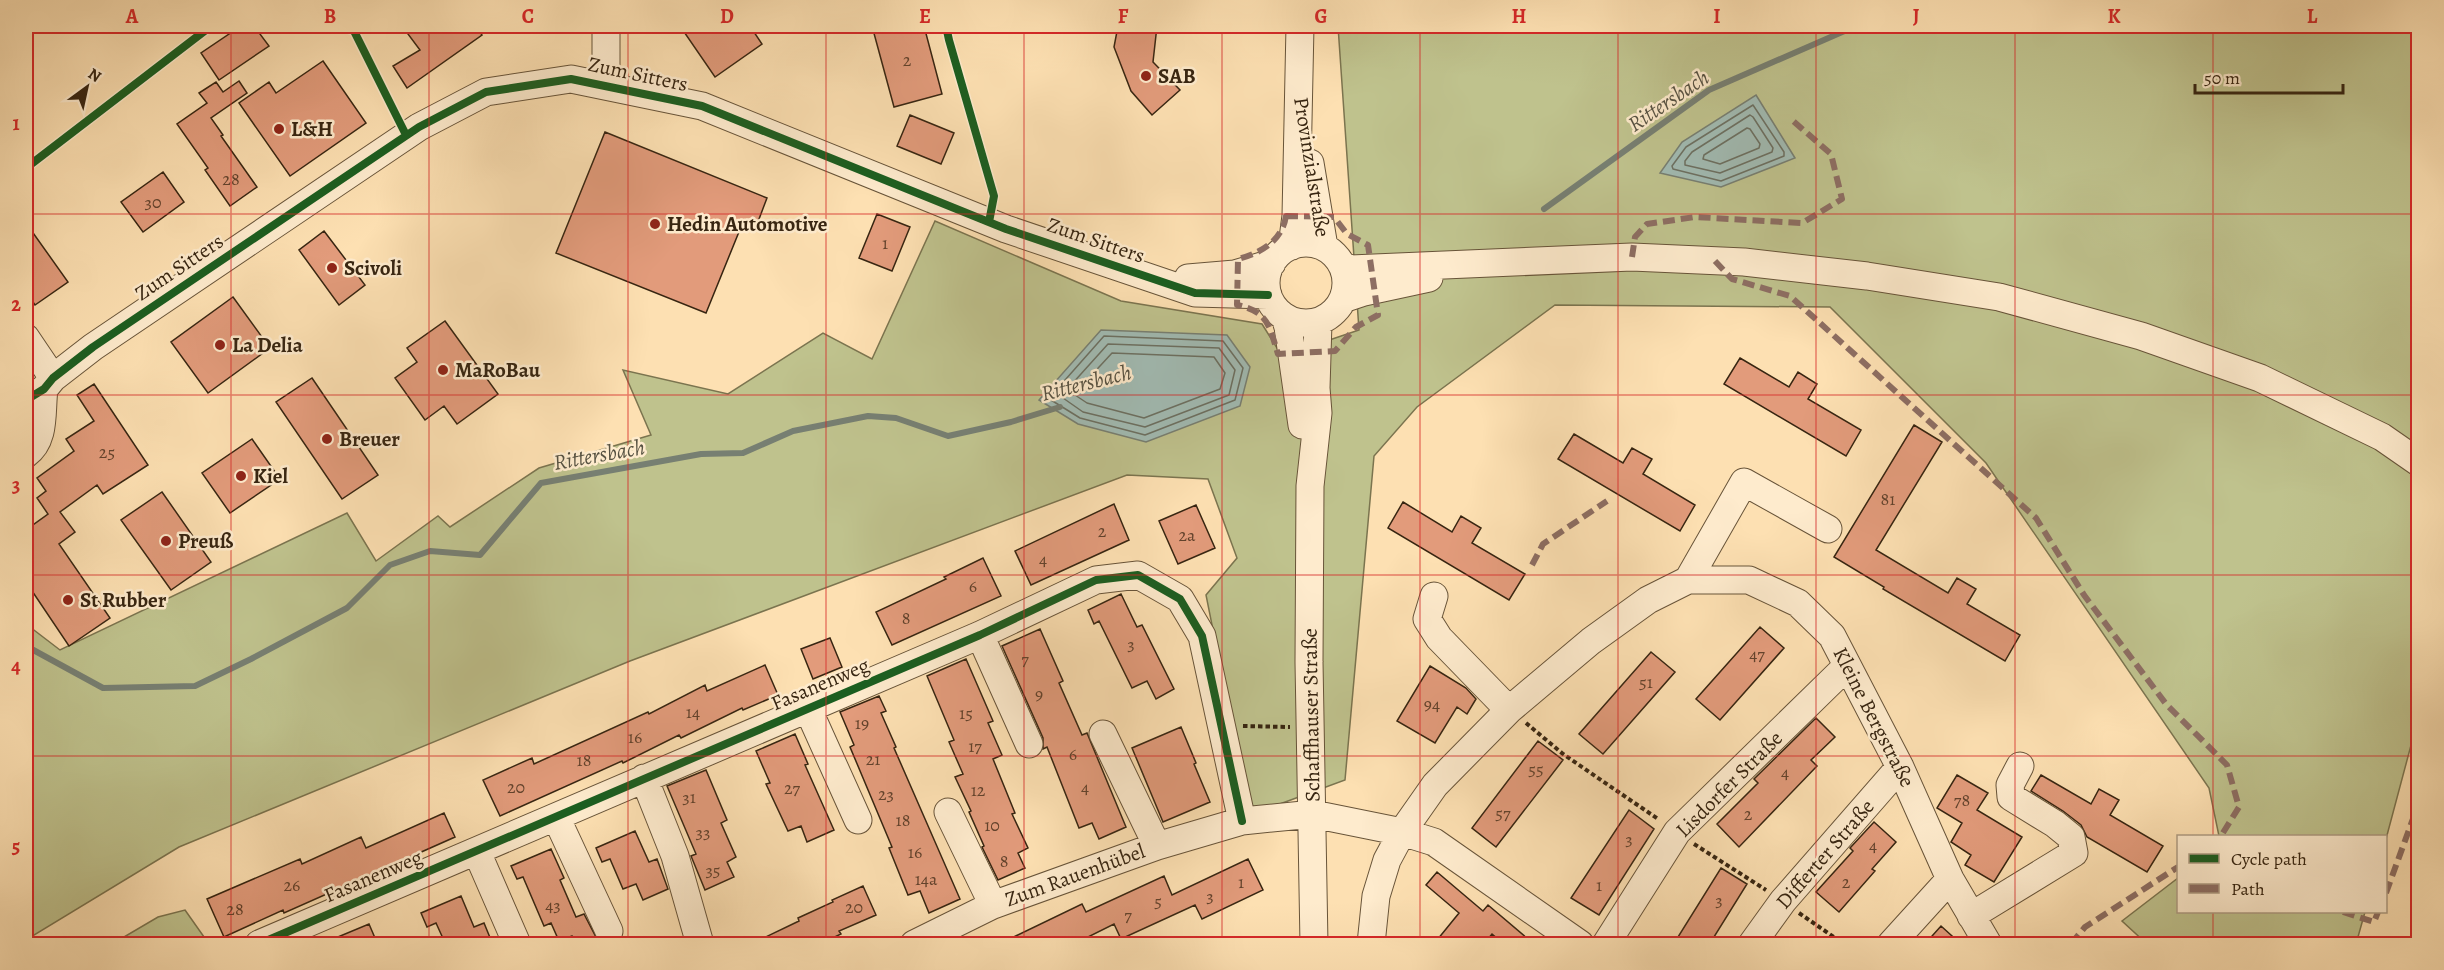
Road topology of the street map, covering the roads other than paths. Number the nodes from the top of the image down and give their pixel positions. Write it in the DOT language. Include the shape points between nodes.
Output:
graph roads {
  1 [pos="606,26"];
  2 [pos="1300,26"];
  3 [pos="606,84"];
  4 [pos="1300,86"];
  5 [pos="1324,247"];
  6 [pos="1282,254"];
  7 [pos="1500,262"];
  8 [pos="1343,266"];
  9 [pos="1136,272"];
  10 [pos="1268,296"];
  11 [pos="1343,299"];
  12 [pos="1285,317"];
  13 [pos="1318,322"];
  14 [pos="26,338"];
  15 [pos="41,389"];
  16 [pos="26,454"];
  17 [pos="2418,462"];
  18 [pos="1310,486"];
  19 [pos="1828,529"];
  20 [pos="1688,580"];
  21 [pos="1434,596"];
  22 [pos="981,635"];
  23 [pos="1847,666"];
  24 [pos="808,709"];
  25 [pos="1509,710"];
  26 [pos="1103,734"];
  27 [pos="1029,744"];
  28 [pos="2020,766"];
  29 [pos="1900,767"];
  30 [pos="644,778"];
  31 [pos="948,812"];
  32 [pos="1313,814"];
  33 [pos="556,817"];
  34 [pos="858,820"];
  35 [pos="1242,821"];
  36 [pos="1402,832"];
  37 [pos="1157,846"];
  38 [pos="477,852"];
  39 [pos="1950,879"];
  40 [pos="993,905"];
  41 [pos="1971,916"];
  42 [pos="609,931"];
  43 [pos="308,935"];
  44 [pos="259,945"];
  45 [pos="517,945"];
  46 [pos="700,945"];
  47 [pos="914,945"];
  48 [pos="1314,945"];
  49 [pos="1371,945"];
  50 [pos="1580,945"];
  51 [pos="1606,945"];
  52 [pos="1752,945"];
  53 [pos="1891,945"];
  54 [pos="1988,945"];
  1 -- 3 [label="street"];
  2 -- 4 [label="street, Provinzialstraße"];
  3 -- 9 [label="street, Zum Sitters" via="702,106 1006,229"];
  3 -- 15 [label="street, Zum Sitters" via="571,79 486,92 428,122 93,347"];
  4 -- 5 [label="street, Provinzialstraße"];
  4 -- 6 [label="street, Provinzialstraße" via="1296,216"];
  5 -- 6 [label="street" via="1314,244"];
  5 -- 8 [label="street"];
  6 -- 9 [label="street, Zum Sitters" via="1235,274 1197,279"];
  6 -- 10 [label="street" via="1266,284"];
  7 -- 8 [label="street" via="1351,269"];
  7 -- 11 [label="street"];
  7 -- 17 [label="street" via="1632,257 1744,262 1999,297 2141,336 2260,378 2382,437"];
  8 -- 11 [label="street"];
  9 -- 10 [label="street, Zum Sitters" via="1195,293"];
  10 -- 12 [label="street"];
  11 -- 13 [label="street" via="1337,309"];
  12 -- 13 [label="street"];
  12 -- 18 [label="street, Schaffhauser Straße"];
  13 -- 18 [label="street, Schaffhauser Straße" via="1318,413"];
  14 -- 15 [label="street"];
  15 -- 16 [label="street" via="41,429 35,447"];
  18 -- 32 [label="street, Schaffhauser Straße"];
  19 -- 20 [label="street" via="1744,482"];
  20 -- 23 [label="street, Kleine Bergstraße" via="1749,580 1798,603 1832,636"];
  20 -- 25 [label="street, Kleine Bergstraße" via="1648,600 1591,641"];
  21 -- 25 [label="street" via="1427,619 1439,638"];
  22 -- 24 [label="street, Fasanenweg"];
  22 -- 27 [label="street"];
  22 -- 35 [label="street, Fasanenweg" via="1096,580 1138,575 1180,599 1202,636"];
  23 -- 29 [label="street, Kleine Bergstraße"];
  23 -- 51 [label="street, Lisdorfer Straße" via="1677,832"];
  24 -- 30 [label="street, Fasanenweg"];
  24 -- 34 [label="street, Fasanenweg"];
  25 -- 36 [label="street, Kleine Bergstraße" via="1435,785"];
  26 -- 37 [label="street, Zum Rauenhübel"];
  28 -- 41 [label="street" via="2010,785 2011,797 2071,837 2074,853"];
  29 -- 39 [label="street, Kleine Bergstraße"];
  29 -- 52 [label="street, Differter Straße" via="1783,901"];
  30 -- 33 [label="street, Fasanenweg"];
  30 -- 46 [label="street" via="675,856"];
  31 -- 40 [label="street, Zum Rauenhübel"];
  32 -- 35 [label="street, Zum Rauenhübel"];
  32 -- 36 [label="street, Zum Rauenhübel"];
  32 -- 48 [label="street, Schaffhauser Straße"];
  33 -- 38 [label="street, Fasanenweg"];
  33 -- 42 [label="street"];
  35 -- 37 [label="street, Zum Rauenhübel"];
  36 -- 49 [label="street, Kleine Bergstraße" via="1376,896"];
  36 -- 50 [label="street, Zum Rauenhübel" via="1434,842"];
  37 -- 40 [label="street, Zum Rauenhübel"];
  38 -- 43 [label="street, Fasanenweg"];
  38 -- 45 [label="street"];
  39 -- 41 [label="street, Kleine Bergstraße"];
  39 -- 53 [label="street"];
  40 -- 47 [label="street, Zum Rauenhübel"];
  41 -- 54 [label="street, Kleine Bergstraße"];
  43 -- 44 [label="street, Fasanenweg"];
}
